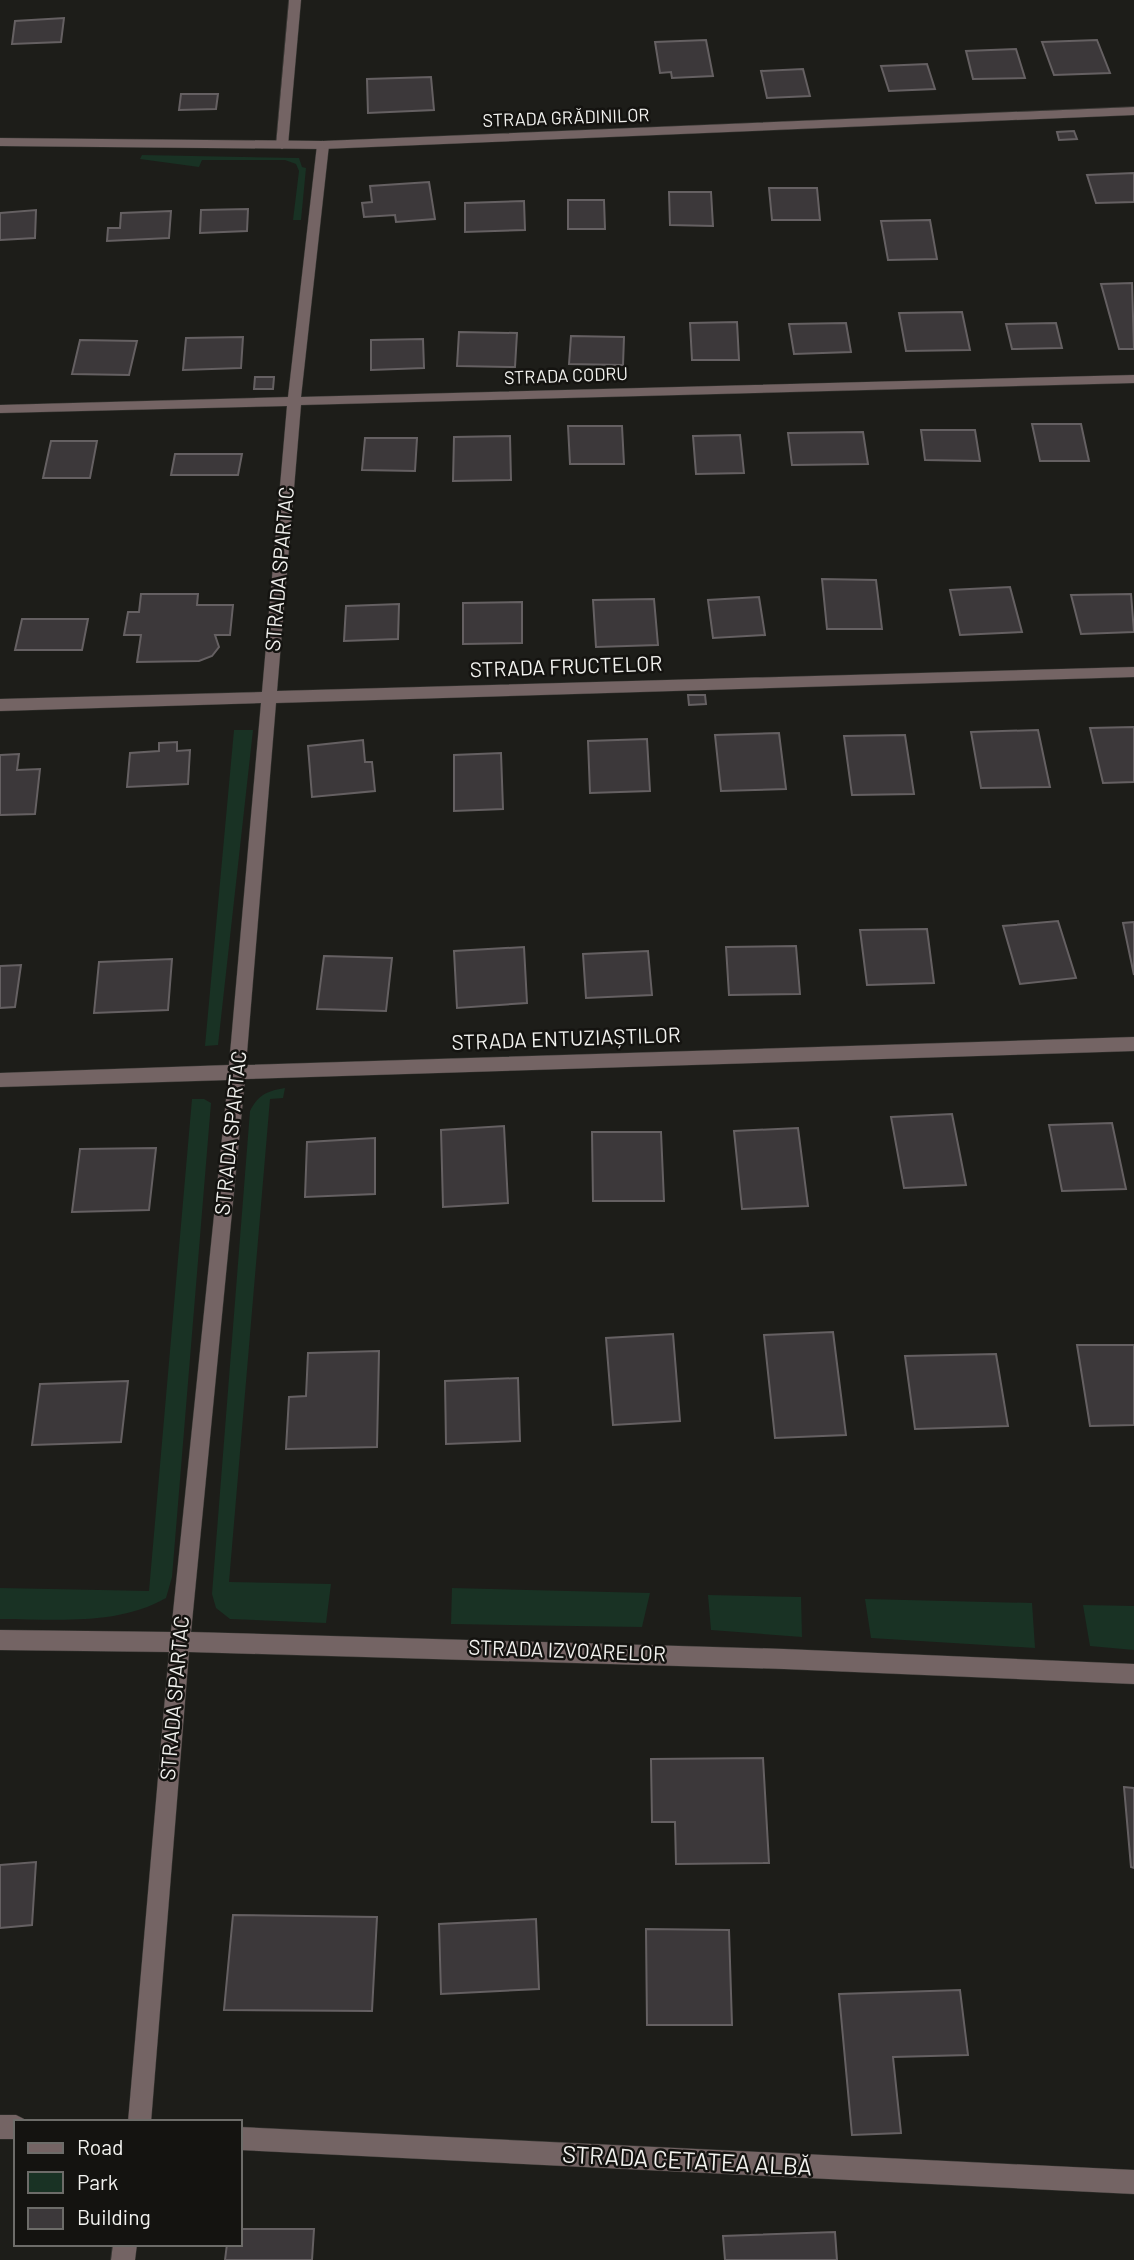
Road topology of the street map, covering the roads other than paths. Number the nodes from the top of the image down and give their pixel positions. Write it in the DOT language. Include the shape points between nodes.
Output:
graph roads {
  1 [pos="295,0"];
  2 [pos="1134,111"];
  3 [pos="0,142"];
  4 [pos="282,145"];
  5 [pos="323,145"];
  6 [pos="1134,379"];
  7 [pos="295,403"];
  8 [pos="0,409"];
  9 [pos="1134,672"];
  10 [pos="269,696"];
  11 [pos="0,705"];
  12 [pos="1134,1044"];
  13 [pos="237,1073"];
  14 [pos="0,1080"];
  15 [pos="0,1640"];
  16 [pos="180,1641"];
  17 [pos="1134,1674"];
  18 [pos="139,2120"];
  19 [pos="242,2138"];
  20 [pos="1134,2182"];
  1 -- 4 [label="street"];
  2 -- 5 [label="street, STRADA GRĂDINILOR"];
  3 -- 4 [label="street, STRADA GRĂDINILOR"];
  4 -- 5 [label="street, STRADA GRĂDINILOR"];
  5 -- 7 [label="street, STRADA SPARTAC"];
  6 -- 7 [label="street, STRADA CODRU"];
  7 -- 8 [label="street, STRADA CODRU"];
  7 -- 10 [label="street, STRADA SPARTAC"];
  9 -- 10 [label="street, STRADA FRUCTELOR"];
  10 -- 11 [label="street, STRADA FRUCTELOR"];
  10 -- 13 [label="street, STRADA SPARTAC"];
  12 -- 13 [label="street, STRADA ENTUZIAȘTILOR"];
  13 -- 14 [label="street, STRADA ENTUZIAȘTILOR"];
  13 -- 16 [label="street, STRADA SPARTAC"];
  15 -- 16 [label="street, STRADA IZVOARELOR"];
  16 -- 17 [label="street, STRADA IZVOARELOR" via="1007,1666"];
  16 -- 18 [label="street, STRADA SPARTAC"];
  19 -- 20 [label="street, STRADA CETATEA ALBĂ"];
}
